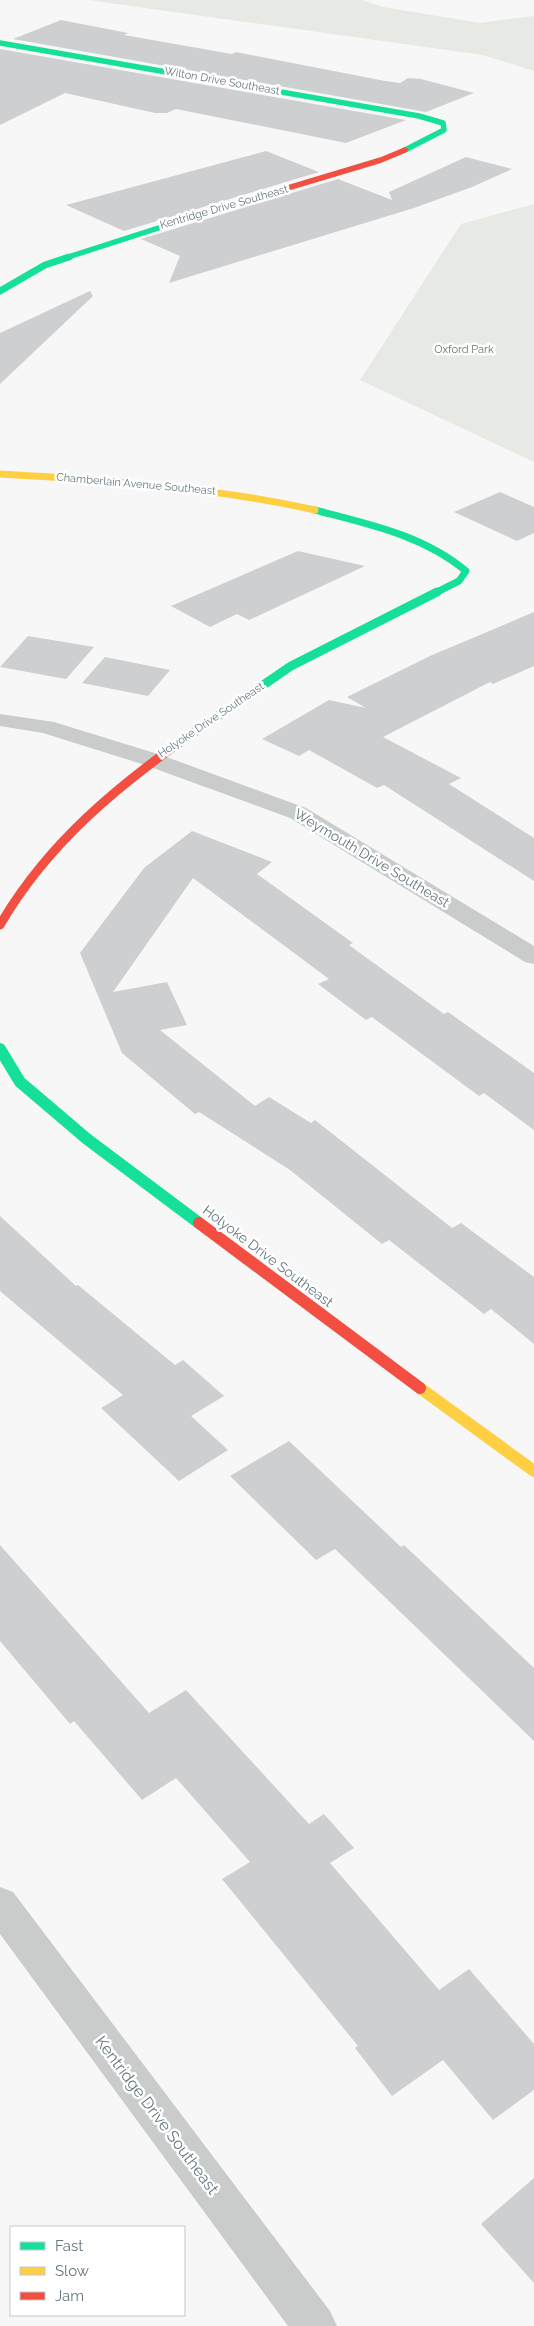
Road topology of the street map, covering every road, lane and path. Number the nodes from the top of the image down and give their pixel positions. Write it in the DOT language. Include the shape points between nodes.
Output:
graph roads {
  1 [pos="0,43"];
  2 [pos="443,124"];
  3 [pos="0,291"];
  4 [pos="0,474"];
  5 [pos="466,571"];
  6 [pos="0,720"];
  7 [pos="153,760"];
  8 [pos="0,925"];
  9 [pos="534,957"];
  10 [pos="0,1049"];
  11 [pos="534,1471"];
  12 [pos="0,1904"];
  13 [pos="315,2326"];
  1 -- 2 [label="street, Wilton Drive Southeast" via="419,116"];
  2 -- 3 [label="street, Kentridge Drive Southeast" via="444,130 438,134 381,160 156,227 46,265"];
  4 -- 5 [label="street, Chamberlain Avenue Southeast" via="183,486 294,504 370,524 433,546 458,561"];
  5 -- 7 [label="street, Holyoke Drive Southeast" via="459,581 291,666"];
  6 -- 7 [label="street, Weymouth Drive Southeast" via="46,727"];
  7 -- 8 [label="street, Holyoke Drive Southeast" via="86,818 43,862"];
  7 -- 9 [label="street, Weymouth Drive Southeast" via="298,813"];
  10 -- 11 [label="street, Holyoke Drive Southeast" via="20,1082 86,1139"];
  12 -- 13 [label="street, Kentridge Drive Southeast"];
}
